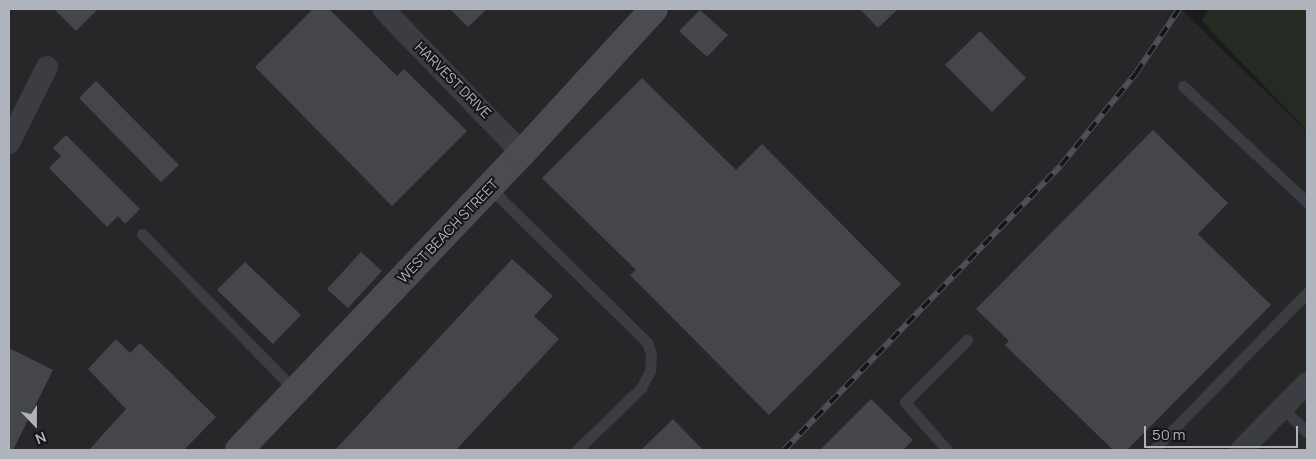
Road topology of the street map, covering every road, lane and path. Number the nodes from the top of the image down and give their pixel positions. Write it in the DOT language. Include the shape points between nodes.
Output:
graph roads {
  1 [pos="382,9"];
  2 [pos="654,9"];
  3 [pos="47,67"];
  4 [pos="1183,86"];
  5 [pos="9,143"];
  6 [pos="522,153"];
  7 [pos="489,188"];
  8 [pos="1307,202"];
  9 [pos="142,234"];
  10 [pos="1307,294"];
  11 [pos="967,340"];
  12 [pos="1307,382"];
  13 [pos="296,391"];
  14 [pos="1282,408"];
  15 [pos="1307,432"];
  16 [pos="239,450"];
  17 [pos="577,450"];
  18 [pos="947,450"];
  19 [pos="1152,450"];
  20 [pos="1241,450"];
  1 -- 6 [label="street, HARVEST DRIVE"];
  2 -- 6 [label="main road, WEST BEACH STREET"];
  3 -- 5 [label="street"];
  4 -- 8 [label="lane"];
  6 -- 7 [label="main road, WEST BEACH STREET"];
  7 -- 13 [label="main road, WEST BEACH STREET"];
  7 -- 17 [label="lane" via="646,342 651,353 650,371 641,388"];
  9 -- 13 [label="lane"];
  10 -- 19 [label="lane"];
  11 -- 18 [label="lane" via="905,402"];
  12 -- 14 [label="street"];
  13 -- 16 [label="main road, WEST BEACH STREET"];
  14 -- 15 [label="lane"];
  14 -- 20 [label="street"];
}
